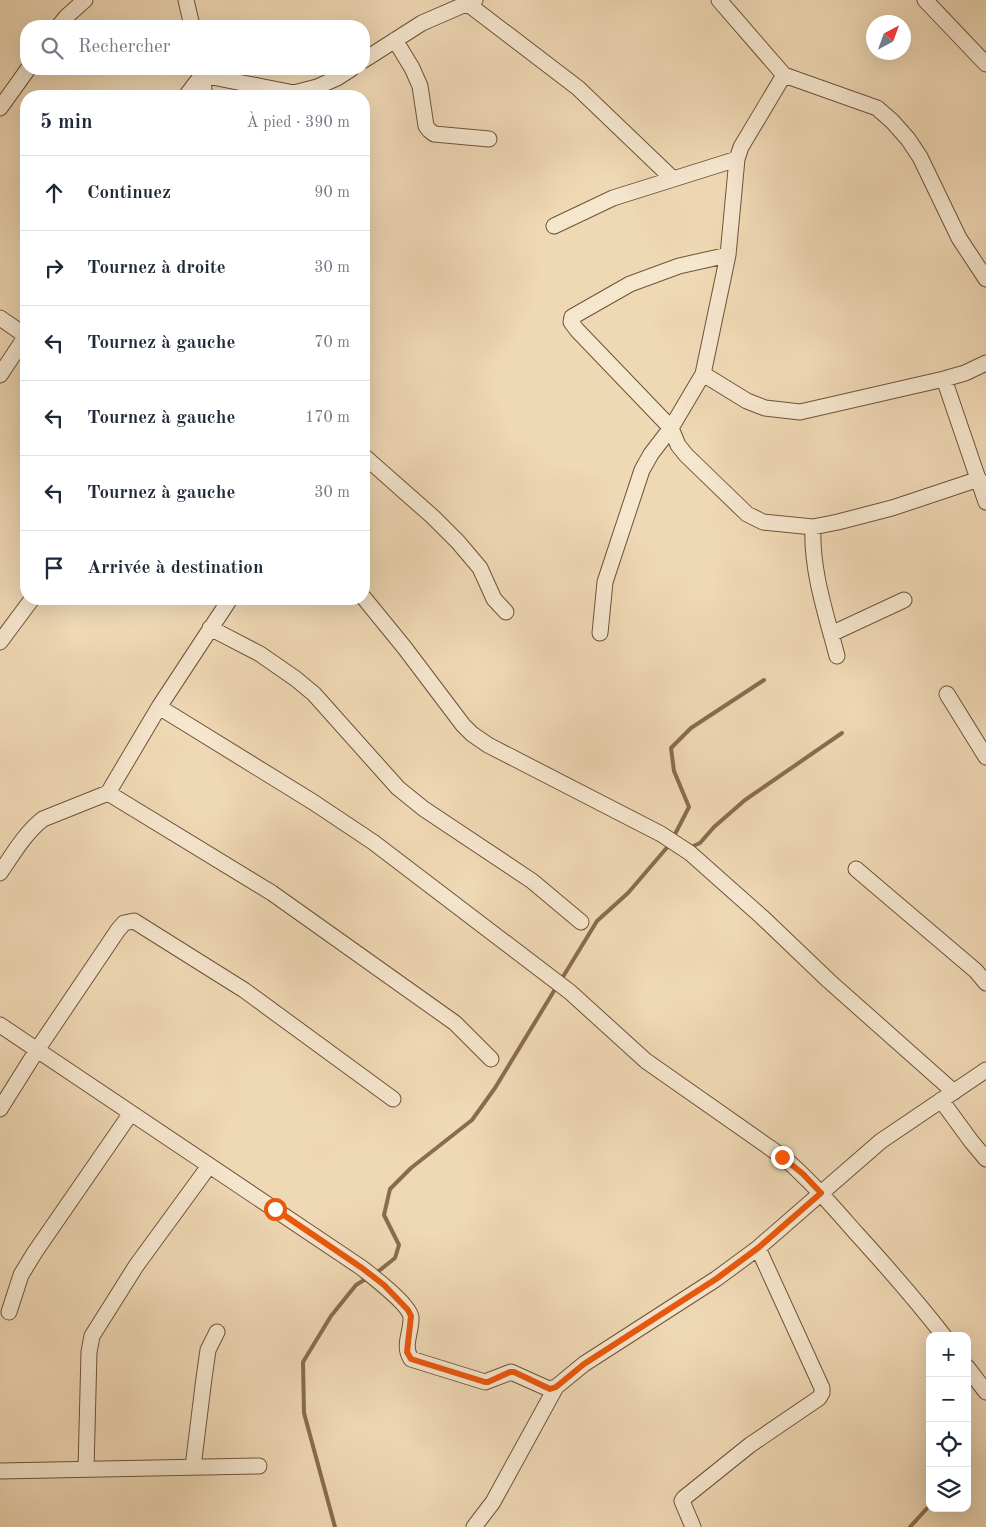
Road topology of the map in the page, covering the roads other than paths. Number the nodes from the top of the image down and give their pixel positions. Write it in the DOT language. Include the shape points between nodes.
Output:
graph roads {
  1 [pos="86,0"];
  2 [pos="186,0"];
  3 [pos="719,0"];
  4 [pos="925,0"];
  5 [pos="471,2"];
  6 [pos="64,20"];
  7 [pos="191,20"];
  8 [pos="395,40"];
  9 [pos="370,56"];
  10 [pos="986,64"];
  11 [pos="24,75"];
  12 [pos="200,75"];
  13 [pos="202,75"];
  14 [pos="215,75"];
  15 [pos="341,75"];
  16 [pos="784,75"];
  17 [pos="190,90"];
  18 [pos="204,90"];
  19 [pos="281,90"];
  20 [pos="306,90"];
  21 [pos="0,108"];
  22 [pos="489,139"];
  23 [pos="737,159"];
  24 [pos="673,179"];
  25 [pos="554,226"];
  26 [pos="728,255"];
  27 [pos="986,279"];
  28 [pos="0,318"];
  29 [pos="20,332"];
  30 [pos="20,345"];
  31 [pos="986,363"];
  32 [pos="703,374"];
  33 [pos="0,376"];
  34 [pos="944,379"];
  35 [pos="671,428"];
  36 [pos="370,461"];
  37 [pos="978,479"];
  38 [pos="986,502"];
  39 [pos="813,527"];
  40 [pos="904,600"];
  41 [pos="28,605"];
  42 [pos="226,605"];
  43 [pos="370,605"];
  44 [pos="506,612"];
  45 [pos="210,628"];
  46 [pos="600,633"];
  47 [pos="831,634"];
  48 [pos="0,642"];
  49 [pos="837,656"];
  50 [pos="947,694"];
  51 [pos="159,707"];
  52 [pos="986,757"];
  53 [pos="108,793"];
  54 [pos="856,869"];
  55 [pos="0,873"];
  56 [pos="580,922"];
  57 [pos="986,983"];
  58 [pos="0,1024"];
  59 [pos="37,1050"];
  60 [pos="491,1059"];
  61 [pos="986,1070"];
  62 [pos="947,1096"];
  63 [pos="393,1099"];
  64 [pos="0,1109"];
  65 [pos="131,1113"];
  66 [pos="986,1159"];
  67 [pos="209,1166"];
  68 [pos="821,1193"];
  69 [pos="758,1248"];
  70 [pos="9,1312"];
  71 [pos="217,1332"];
  72 [pos="941,1332"];
  73 [pos="971,1372"];
  74 [pos="556,1387"];
  75 [pos="986,1392"];
  76 [pos="259,1466"];
  77 [pos="193,1467"];
  78 [pos="86,1469"];
  79 [pos="0,1470"];
  80 [pos="474,1527"];
  81 [pos="693,1527"];
  1 -- 6 [label="street"];
  2 -- 7 [label="street"];
  3 -- 16 [label="street"];
  4 -- 10 [label="street"];
  5 -- 8 [label="street" via="422,22"];
  5 -- 24 [label="street" via="578,88"];
  8 -- 9 [label="street"];
  8 -- 22 [label="street" via="420,86 429,130 434,134"];
  11 -- 21 [label="street"];
  12 -- 17 [label="street"];
  13 -- 18 [label="street"];
  14 -- 19 [label="street"];
  15 -- 20 [label="street"];
  16 -- 23 [label="street"];
  16 -- 27 [label="street" via="877,108 892,121 920,157 959,238"];
  23 -- 24 [label="street"];
  23 -- 26 [label="street"];
  24 -- 25 [label="street" via="613,198"];
  26 -- 32 [label="street"];
  26 -- 35 [label="street" via="679,266 630,284 572,317 571,322 577,330"];
  28 -- 29 [label="street"];
  30 -- 33 [label="street"];
  31 -- 34 [label="street"];
  32 -- 34 [label="street" via="747,401 765,408 800,412"];
  32 -- 35 [label="street"];
  34 -- 37 [label="street"];
  35 -- 39 [label="street" via="686,455 747,514 763,522"];
  35 -- 46 [label="street" via="642,470 604,582"];
  36 -- 44 [label="street" via="458,542 480,568 494,599"];
  37 -- 38 [label="street"];
  37 -- 39 [label="street" via="892,508"];
  39 -- 47 [label="street" via="812,541"];
  40 -- 47 [label="street"];
  41 -- 48 [label="street"];
  42 -- 45 [label="street"];
  43 -- 62 [label="street" via="472,734 662,834 690,853 762,917"];
  45 -- 51 [label="street"];
  45 -- 56 [label="street" via="260,654 296,679 398,788 532,882"];
  47 -- 49 [label="street"];
  50 -- 52 [label="street"];
  51 -- 53 [label="street"];
  51 -- 68 [label="street" via="373,842 570,992 646,1061 782,1157"];
  53 -- 55 [label="street" via="34,825"];
  53 -- 60 [label="street" via="272,893 455,1023"];
  54 -- 57 [label="street"];
  58 -- 59 [label="street"];
  59 -- 63 [label="street" via="118,930 124,923 134,921 244,990"];
  59 -- 64 [label="street"];
  59 -- 65 [label="street"];
  61 -- 62 [label="street"];
  62 -- 66 [label="street"];
  62 -- 68 [label="street" via="881,1141"];
  65 -- 67 [label="street"];
  65 -- 70 [label="street" via="35,1252 22,1275"];
  67 -- 74 [label="street" via="384,1285 411,1316 407,1352 411,1359 485,1382 510,1372 550,1389"];
  67 -- 78 [label="street" via="136,1266 92,1336"];
  68 -- 69 [label="street"];
  68 -- 72 [label="street"];
  69 -- 74 [label="street" via="584,1364"];
  69 -- 81 [label="street" via="822,1393 684,1498 682,1501"];
  71 -- 77 [label="street" via="208,1350"];
  73 -- 75 [label="street"];
  74 -- 80 [label="street" via="493,1502"];
  76 -- 77 [label="street"];
  77 -- 78 [label="street"];
  78 -- 79 [label="street"];
}
